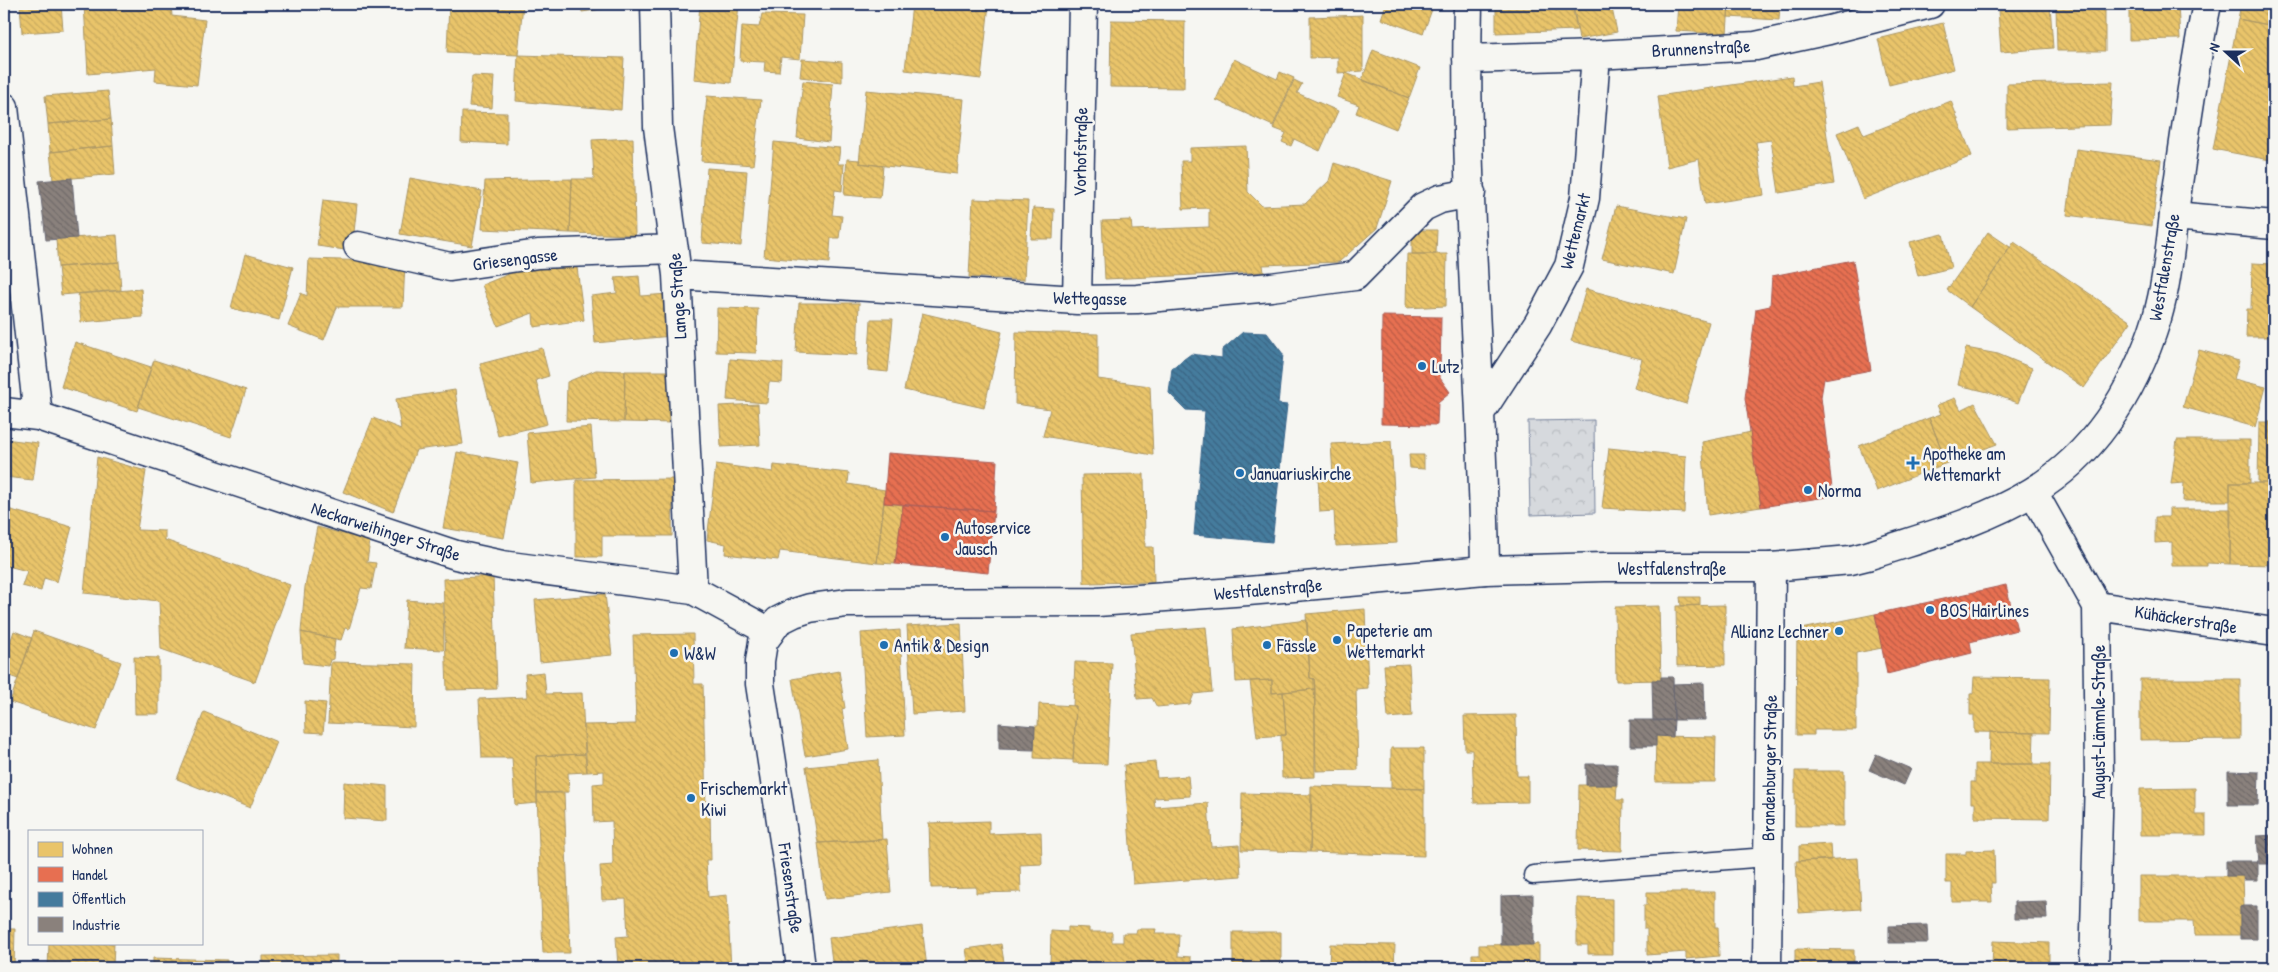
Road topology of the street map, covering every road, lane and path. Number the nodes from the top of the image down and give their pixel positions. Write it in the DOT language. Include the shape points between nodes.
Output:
graph roads {
  1 [pos="655,4"];
  2 [pos="1083,4"];
  3 [pos="1468,4"];
  4 [pos="1930,4"];
  5 [pos="2207,4"];
  6 [pos="1596,55"];
  7 [pos="1467,58"];
  8 [pos="4,107"];
  9 [pos="1471,193"];
  10 [pos="2174,216"];
  11 [pos="2274,225"];
  12 [pos="358,246"];
  13 [pos="675,262"];
  14 [pos="1077,300"];
  15 [pos="4,412"];
  16 [pos="1480,413"];
  17 [pos="38,416"];
  18 [pos="2032,492"];
  19 [pos="1772,567"];
  20 [pos="1485,570"];
  21 [pos="693,590"];
  22 [pos="2097,606"];
  23 [pos="770,632"];
  24 [pos="2274,632"];
  25 [pos="1768,857"];
  26 [pos="1533,876"];
  27 [pos="801,968"];
  28 [pos="1768,968"];
  29 [pos="2094,968"];
  1 -- 13 [label="street, Lange Straße" via="658,127"];
  2 -- 14 [label="street, Vorhofstraße"];
  3 -- 7 [label="street"];
  4 -- 6 [label="street, Brunnenstraße" via="1756,46"];
  5 -- 10 [label="street, Westfalenstraße" via="2196,55"];
  6 -- 7 [label="street, Brunnenstraße"];
  6 -- 16 [label="street, Wettemarkt" via="1585,198 1569,266 1538,324"];
  7 -- 9 [label="street"];
  8 -- 17 [label="street"];
  9 -- 14 [label="street, Wettegasse" via="1440,199 1423,207 1355,276 1137,299"];
  9 -- 16 [label="street"];
  10 -- 11 [label="street"];
  10 -- 18 [label="street, Westfalenstraße" via="2157,316 2140,364 2121,403 2094,440 2068,466"];
  12 -- 13 [label="street, Griesengasse" via="450,267 538,254"];
  13 -- 14 [label="street, Wettegasse"];
  13 -- 21 [label="street, Lange Straße"];
  15 -- 17 [label="street, Neckarweihinger Straße"];
  16 -- 20 [label="street"];
  17 -- 21 [label="street, Neckarweihinger Straße" via="456,555 502,565"];
  18 -- 19 [label="street, Westfalenstraße" via="1976,521 1867,556"];
  18 -- 22 [label="street, August-Lämmle-Straße"];
  19 -- 20 [label="street, Westfalenstraße"];
  19 -- 25 [label="street, Brandenburger Straße"];
  20 -- 23 [label="street, Westfalenstraße" via="1097,602 847,603 794,613 778,621"];
  21 -- 23 [label="street, Neckarweihinger Straße"];
  22 -- 24 [label="street, Kühäckerstraße"];
  22 -- 29 [label="street, August-Lämmle-Straße" via="2099,777"];
  23 -- 27 [label="street, Friesenstraße" via="763,642 760,684"];
  25 -- 26 [label="lane"];
  25 -- 28 [label="street, Brandenburger Straße"];
}
